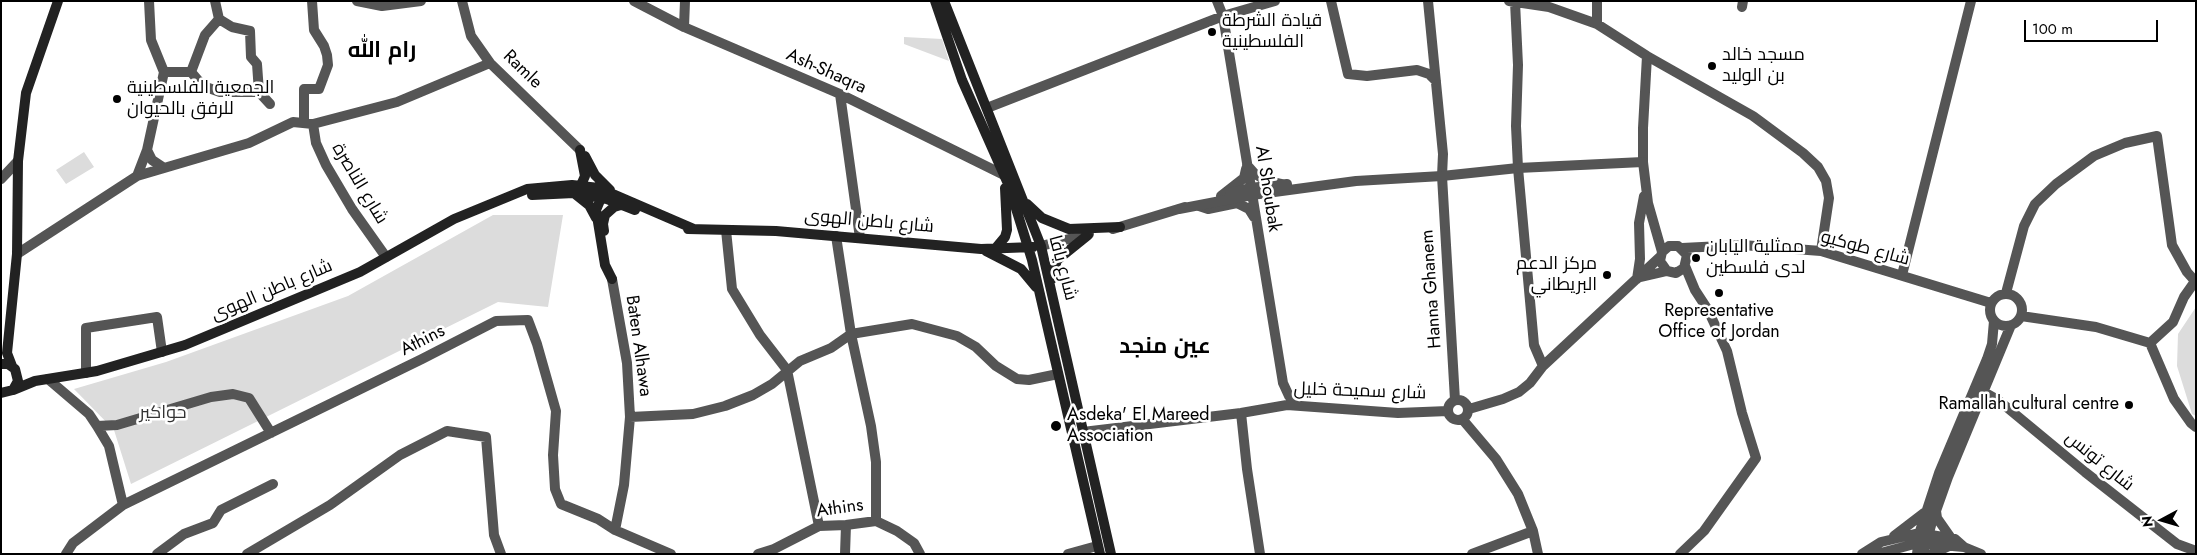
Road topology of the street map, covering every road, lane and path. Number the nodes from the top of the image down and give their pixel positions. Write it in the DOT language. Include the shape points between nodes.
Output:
graph roads {
  1 [pos="58,1"];
  2 [pos="149,1"];
  3 [pos="215,1"];
  4 [pos="312,1"];
  5 [pos="356,1"];
  6 [pos="421,1"];
  7 [pos="462,1"];
  8 [pos="634,1"];
  9 [pos="685,1"];
  10 [pos="935,1"];
  11 [pos="944,1"];
  12 [pos="1217,1"];
  13 [pos="1275,1"];
  14 [pos="1331,1"];
  15 [pos="1428,1"];
  16 [pos="1597,1"];
  17 [pos="1971,1"];
  18 [pos="1512,2"];
  19 [pos="1223,16"];
  20 [pos="219,19"];
  21 [pos="1597,24"];
  22 [pos="684,27"];
  23 [pos="1647,56"];
  24 [pos="490,63"];
  25 [pos="164,72"];
  26 [pos="191,72"];
  27 [pos="1436,82"];
  28 [pos="259,92"];
  29 [pos="840,94"];
  30 [pos="270,104"];
  31 [pos="987,108"];
  32 [pos="308,123"];
  33 [pos="147,150"];
  34 [pos="580,150"];
  35 [pos="18,162"];
  36 [pos="1643,162"];
  37 [pos="1247,165"];
  38 [pos="164,168"];
  39 [pos="1518,168"];
  40 [pos="1004,175"];
  41 [pos="137,176"];
  42 [pos="1442,176"];
  43 [pos="1,179"];
  44 [pos="1356,181"];
  45 [pos="1282,184"];
  46 [pos="1646,185"];
  47 [pos="577,189"];
  48 [pos="1251,192"];
  49 [pos="612,193"];
  50 [pos="1221,196"];
  51 [pos="601,198"];
  52 [pos="1022,198"];
  53 [pos="622,205"];
  54 [pos="1199,206"];
  55 [pos="1179,209"];
  56 [pos="1256,219"];
  57 [pos="597,222"];
  58 [pos="1120,227"];
  59 [pos="1656,227"];
  60 [pos="694,228"];
  61 [pos="726,230"];
  62 [pos="1088,234"];
  63 [pos="836,236"];
  64 [pos="860,238"];
  65 [pos="1041,246"];
  66 [pos="1680,247"];
  67 [pos="1698,247"];
  68 [pos="1028,248"];
  69 [pos="981,249"];
  70 [pos="995,249"];
  71 [pos="1821,251"];
  72 [pos="17,254"];
  73 [pos="1661,254"];
  74 [pos="386,257"];
  75 [pos="1686,263"];
  76 [pos="1670,272"];
  77 [pos="1902,275"];
  78 [pos="1638,278"];
  79 [pos="612,279"];
  80 [pos="2196,281"];
  81 [pos="1051,287"];
  82 [pos="1695,290"];
  83 [pos="2006,293"];
  84 [pos="1040,295"];
  85 [pos="1991,303"];
  86 [pos="2021,316"];
  87 [pos="1994,321"];
  88 [pos="2011,325"];
  89 [pos="851,334"];
  90 [pos="2150,343"];
  91 [pos="162,352"];
  92 [pos="3,359"];
  93 [pos="1543,366"];
  94 [pos="14,369"];
  95 [pos="787,370"];
  96 [pos="86,373"];
  97 [pos="1058,374"];
  98 [pos="48,379"];
  99 [pos="35,381"];
  100 [pos="1283,383"];
  101 [pos="13,390"];
  102 [pos="1984,392"];
  103 [pos="1,393"];
  104 [pos="1455,400"];
  105 [pos="1297,405"];
  106 [pos="1274,408"];
  107 [pos="1469,408"];
  108 [pos="1448,411"];
  109 [pos="1241,413"];
  110 [pos="630,417"];
  111 [pos="1463,420"];
  112 [pos="97,426"];
  113 [pos="2196,427"];
  114 [pos="1083,432"];
  115 [pos="271,433"];
  116 [pos="273,484"];
  117 [pos="123,505"];
  118 [pos="1936,511"];
  119 [pos="1925,512"];
  120 [pos="876,521"];
  121 [pos="846,525"];
  122 [pos="819,526"];
  123 [pos="615,530"];
  124 [pos="1532,530"];
  125 [pos="1923,538"];
  126 [pos="1888,540"];
  127 [pos="1950,542"];
  128 [pos="1098,550"];
  129 [pos="2196,552"];
  130 [pos="1880,553"];
  131 [pos="66,554"];
  132 [pos="157,554"];
  133 [pos="246,554"];
  134 [pos="501,554"];
  135 [pos="671,554"];
  136 [pos="758,554"];
  137 [pos="844,554"];
  138 [pos="920,554"];
  139 [pos="1068,554"];
  140 [pos="1110,554"];
  141 [pos="1260,554"];
  142 [pos="1472,554"];
  143 [pos="1538,554"];
  144 [pos="1680,554"];
  145 [pos="1862,554"];
  146 [pos="1896,554"];
  147 [pos="1917,554"];
  148 [pos="1923,554"];
  149 [pos="1932,554"];
  150 [pos="1981,554"];
  1 -- 35 [label="main road" via="26,92"];
  2 -- 25 [label="street" via="151,40"];
  3 -- 20 [label="street"];
  4 -- 32 [label="street, شارع الناصرة" via="314,30 324,46 328,65 319,89 304,89"];
  5 -- 6 [label="street" via="382,6"];
  7 -- 24 [label="street, Ramle" via="471,36"];
  8 -- 22 [label="street, Ash-Shaqra"];
  9 -- 22 [label="street"];
  10 -- 40 [label="main road, شارع يافا" via="962,80"];
  11 -- 31 [label="main road, شارع يافا"];
  12 -- 19 [label="street, Al Shoubak"];
  13 -- 19 [label="street"];
  14 -- 27 [label="street" via="1348,74 1367,76 1417,70 1429,74"];
  15 -- 27 [label="street, Hanna Ghanem"];
  16 -- 21 [label="street"];
  17 -- 77 [label="street"];
  18 -- 21 [label="street" via="1549,7"];
  18 -- 39 [label="street" via="1518,65"];
  19 -- 31 [label="street"];
  19 -- 37 [label="street, Al Shoubak"];
  20 -- 26 [label="street" via="205,35"];
  20 -- 28 [label="street" via="250,32 251,57 257,64"];
  21 -- 23 [label="street"];
  22 -- 29 [label="street, Ash-Shaqra"];
  23 -- 36 [label="street"];
  23 -- 71 [label="street" via="1754,116 1818,167 1826,181 1829,198"];
  24 -- 32 [label="street" via="396,102"];
  24 -- 34 [label="street, Ramle"];
  25 -- 26 [label="street"];
  25 -- 33 [label="street"];
  26 -- 28 [label="street" via="203,86 220,92"];
  27 -- 42 [label="street, Hanna Ghanem"];
  28 -- 30 [label="street"];
  29 -- 40 [label="street, Ash-Shaqra"];
  29 -- 64 [label="street"];
  31 -- 52 [label="main road, شارع يافا"];
  32 -- 38 [label="street" via="293,122 237,148"];
  32 -- 74 [label="street, شارع الناصرة" via="326,165"];
  33 -- 38 [label="street" via="152,160"];
  33 -- 41 [label="street"];
  34 -- 47 [label="main road" via="584,176"];
  34 -- 49 [label="main road" via="595,175"];
  35 -- 43 [label="street"];
  35 -- 72 [label="main road"];
  36 -- 39 [label="street"];
  36 -- 46 [label="street"];
  37 -- 45 [label="street" via="1267,181"];
  37 -- 48 [label="street, Al Shoubak"];
  37 -- 50 [label="street" via="1244,178"];
  38 -- 41 [label="street"];
  39 -- 42 [label="street"];
  39 -- 93 [label="street" via="1534,345"];
  40 -- 68 [label="main road, شارع يافا"];
  40 -- 70 [label="main road" via="1007,230"];
  41 -- 72 [label="street"];
  42 -- 44 [label="street"];
  42 -- 104 [label="street, Hanna Ghanem"];
  44 -- 45 [label="street"];
  44 -- 48 [label="street"];
  45 -- 48 [label="street"];
  46 -- 59 [label="street"];
  46 -- 78 [label="street" via="1639,223"];
  47 -- 49 [label="main road"];
  47 -- 51 [label="main road"];
  47 -- 57 [label="main road"];
  47 -- 74 [label="main road, شارع باطن الهوى" via="534,188 508,196 454,219"];
  48 -- 50 [label="street"];
  48 -- 54 [label="street"];
  48 -- 56 [label="street, Al Shoubak"];
  49 -- 51 [label="main road"];
  49 -- 60 [label="main road"];
  50 -- 55 [label="street"];
  51 -- 53 [label="main road"];
  51 -- 57 [label="main road" via="596,210"];
  52 -- 58 [label="main road" via="1042,218 1068,229"];
  52 -- 65 [label="main road, شارع يافا"];
  53 -- 60 [label="main road" via="678,228"];
  53 -- 79 [label="main road" via="611,208 603,218"];
  54 -- 55 [label="street"];
  54 -- 56 [label="street" via="1208,209 1237,203"];
  55 -- 58 [label="street"];
  56 -- 100 [label="street, Al Shoubak"];
  57 -- 79 [label="main road" via="605,265"];
  58 -- 62 [label="street"];
  59 -- 66 [label="street"];
  59 -- 73 [label="street"];
  60 -- 61 [label="main road, شارع باطن الهوى"];
  61 -- 63 [label="main road, شارع باطن الهوى"];
  61 -- 95 [label="street" via="732,290 760,336"];
  62 -- 65 [label="street"];
  62 -- 81 [label="main road" via="1057,260"];
  63 -- 64 [label="main road, شارع باطن الهوى"];
  63 -- 89 [label="street"];
  64 -- 69 [label="main road, شارع باطن الهوى"];
  65 -- 68 [label="main road, شارع باطن الهوى"];
  65 -- 81 [label="main road, شارع يافا"];
  66 -- 67 [label="street, شارع طوكيو"];
  66 -- 73 [label="street" via="1668,246"];
  66 -- 75 [label="street"];
  67 -- 71 [label="street, شارع طوكيو" via="1742,245"];
  67 -- 75 [label="street"];
  68 -- 70 [label="main road, شارع باطن الهوى"];
  68 -- 84 [label="main road, شارع يافا"];
  69 -- 70 [label="main road, شارع باطن الهوى"];
  69 -- 84 [label="main road" via="1021,269"];
  71 -- 77 [label="street, شارع طوكيو"];
  72 -- 92 [label="main road"];
  73 -- 76 [label="street" via="1661,265"];
  73 -- 78 [label="street"];
  74 -- 91 [label="main road, شارع باطن الهوى" via="360,272"];
  75 -- 76 [label="street" via="1680,271"];
  75 -- 82 [label="street"];
  76 -- 78 [label="street"];
  76 -- 82 [label="street"];
  77 -- 85 [label="street, شارع طوكيو"];
  78 -- 93 [label="street"];
  79 -- 110 [label="street, Baten Alhawa" via="627,363"];
  80 -- 83 [label="street" via="2172,245 2157,136 2125,143 2094,156 2035,204 2024,226"];
  80 -- 90 [label="street" via="2184,297 2173,322"];
  81 -- 114 [label="main road, شارع يافا"];
  82 -- 144 [label="street" via="1727,351 1756,458 1704,531"];
  83 -- 85 [label="street"];
  83 -- 86 [label="street" via="2020,301"];
  84 -- 97 [label="main road, شارع يافا"];
  85 -- 87 [label="street" via="1990,313"];
  86 -- 88 [label="street"];
  86 -- 90 [label="street" via="2096,326"];
  87 -- 88 [label="street" via="2004,326"];
  87 -- 119 [label="street" via="1988,359"];
  88 -- 102 [label="street"];
  89 -- 95 [label="street"];
  89 -- 97 [label="street" via="912,324 957,336 1017,379 1030,380"];
  89 -- 120 [label="street" via="876,462"];
  90 -- 113 [label="street" via="2174,399"];
  91 -- 96 [label="main road, شارع باطن الهوى"];
  91 -- 96 [label="street" via="157,317 86,328"];
  92 -- 94 [label="main road"];
  93 -- 107 [label="street" via="1519,392"];
  94 -- 99 [label="main road"];
  94 -- 101 [label="main road" via="18,381"];
  95 -- 110 [label="street" via="772,384 725,406 693,414"];
  95 -- 122 [label="street"];
  96 -- 98 [label="main road, شارع باطن الهوى"];
  97 -- 128 [label="main road, شارع يافا"];
  98 -- 99 [label="main road, شارع باطن الهوى"];
  98 -- 112 [label="street" via="89,414"];
  99 -- 101 [label="main road, شارع باطن الهوى"];
  100 -- 105 [label="street, Al Shoubak"];
  100 -- 106 [label="street, Al Shoubak" via="1282,394"];
  101 -- 103 [label="main road, شارع باطن الهوى"];
  102 -- 118 [label="street"];
  102 -- 129 [label="street, شارع تونس" via="2177,544"];
  104 -- 107 [label="street" via="1465,402"];
  104 -- 108 [label="street"];
  105 -- 106 [label="street, شارع سميحة خليل"];
  105 -- 108 [label="street, شارع سميحة خليل" via="1398,412"];
  106 -- 109 [label="street, شارع سميحة خليل"];
  107 -- 111 [label="street"];
  108 -- 111 [label="street" via="1454,419"];
  109 -- 114 [label="street, شارع سميحة خليل"];
  109 -- 141 [label="street"];
  110 -- 123 [label="street, Baten Alhawa" via="624,485"];
  111 -- 124 [label="street" via="1510,481"];
  112 -- 115 [label="street" via="117,424 233,394 249,398"];
  112 -- 117 [label="street" via="109,446"];
  114 -- 140 [label="main road, شارع يافا"];
  115 -- 117 [label="street, Athins"];
  115 -- 123 [label="street, Athins" via="496,321 528,320 556,411 553,455 555,489 561,504 598,519"];
  116 -- 132 [label="street" via="221,510 213,523 184,534"];
  117 -- 131 [label="street, Athins" via="73,543"];
  118 -- 125 [label="street"];
  118 -- 127 [label="street"];
  119 -- 125 [label="street"];
  119 -- 126 [label="street"];
  120 -- 121 [label="street, Athins"];
  120 -- 138 [label="street, Athins" via="914,543"];
  121 -- 122 [label="street, Athins"];
  121 -- 137 [label="street"];
  122 -- 136 [label="street, Athins"];
  123 -- 135 [label="street, Athins"];
  124 -- 142 [label="street"];
  124 -- 143 [label="street"];
  125 -- 126 [label="street"];
  125 -- 127 [label="street"];
  125 -- 130 [label="street"];
  125 -- 147 [label="street"];
  125 -- 148 [label="street"];
  126 -- 145 [label="street"];
  127 -- 149 [label="street"];
  127 -- 150 [label="street"];
  128 -- 139 [label="street"];
  130 -- 146 [label="street"];
  133 -- 134 [label="street" via="330,505 400,455 447,431 486,437 494,535"];
}
